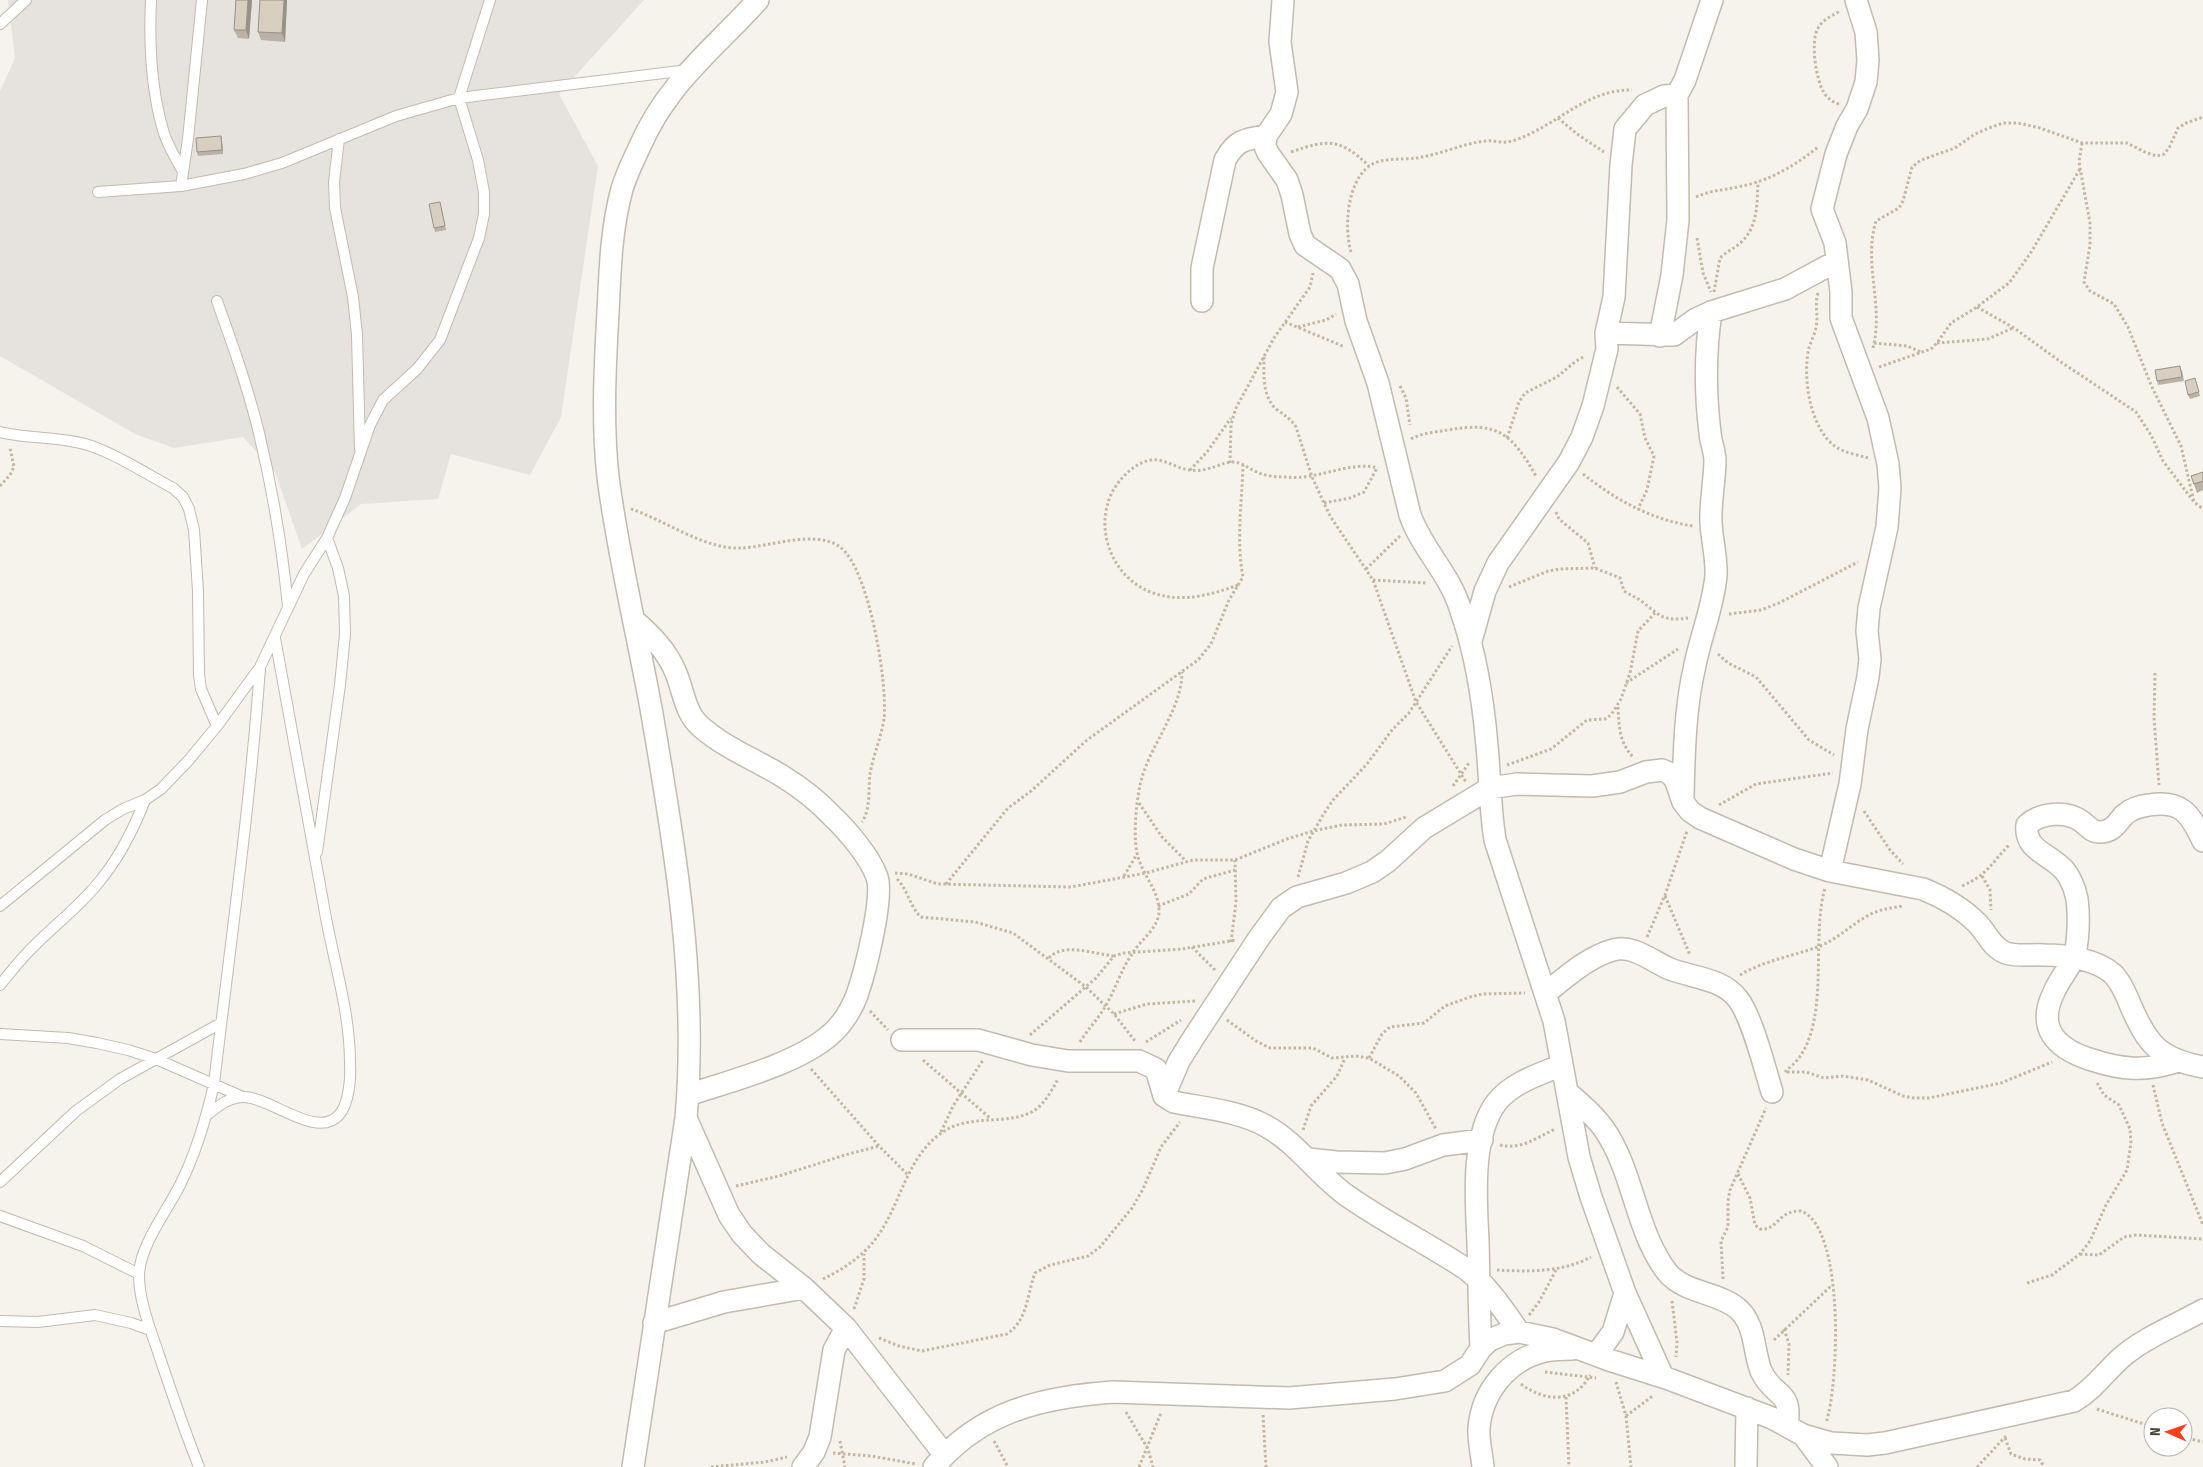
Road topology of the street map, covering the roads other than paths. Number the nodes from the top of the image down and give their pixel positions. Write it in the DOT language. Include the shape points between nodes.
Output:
graph roads {
  1 [pos="26,0"];
  2 [pos="150,0"];
  3 [pos="202,0"];
  4 [pos="490,0"];
  5 [pos="758,0"];
  6 [pos="1284,0"];
  7 [pos="1712,0"];
  8 [pos="1856,0"];
  9 [pos="0,24"];
  10 [pos="689,70"];
  11 [pos="1677,95"];
  12 [pos="459,98"];
  13 [pos="1266,136"];
  14 [pos="339,139"];
  15 [pos="183,172"];
  16 [pos="181,186"];
  17 [pos="98,192"];
  18 [pos="1832,264"];
  19 [pos="217,301"];
  20 [pos="1202,301"];
  21 [pos="1712,312"];
  22 [pos="1606,333"];
  23 [pos="1660,336"];
  24 [pos="0,432"];
  25 [pos="360,452"];
  26 [pos="327,538"];
  27 [pos="288,607"];
  28 [pos="634,621"];
  29 [pos="1469,634"];
  30 [pos="275,638"];
  31 [pos="260,667"];
  32 [pos="216,726"];
  33 [pos="1686,742"];
  34 [pos="1651,771"];
  35 [pos="1485,790"];
  36 [pos="145,800"];
  37 [pos="1691,811"];
  38 [pos="2203,841"];
  39 [pos="316,858"];
  40 [pos="1830,871"];
  41 [pos="0,906"];
  42 [pos="2074,958"];
  43 [pos="0,985"];
  44 [pos="1546,992"];
  45 [pos="221,1023"];
  46 [pos="0,1034"];
  47 [pos="902,1040"];
  48 [pos="156,1059"];
  49 [pos="2178,1062"];
  50 [pos="1562,1064"];
  51 [pos="2203,1067"];
  52 [pos="214,1084"];
  53 [pos="1567,1092"];
  54 [pos="1772,1092"];
  55 [pos="688,1095"];
  56 [pos="1164,1096"];
  57 [pos="243,1097"];
  58 [pos="207,1115"];
  59 [pos="686,1118"];
  60 [pos="1482,1140"];
  61 [pos="1308,1159"];
  62 [pos="0,1182"];
  63 [pos="0,1216"];
  64 [pos="1478,1273"];
  65 [pos="139,1274"];
  66 [pos="804,1288"];
  67 [pos="1625,1293"];
  68 [pos="2203,1310"];
  69 [pos="0,1321"];
  70 [pos="654,1323"];
  71 [pos="847,1326"];
  72 [pos="150,1330"];
  73 [pos="1518,1330"];
  74 [pos="1481,1348"];
  75 [pos="1598,1364"];
  76 [pos="1664,1377"];
  77 [pos="1747,1408"];
  78 [pos="1810,1448"];
  79 [pos="809,1460"];
  80 [pos="933,1462"];
  81 [pos="200,1467"];
  82 [pos="633,1467"];
  83 [pos="1483,1467"];
  84 [pos="1746,1467"];
  1 -- 9 [label="lane"];
  2 -- 15 [label="lane" via="150,38 157,104 163,131"];
  3 -- 15 [label="lane"];
  4 -- 12 [label="lane"];
  5 -- 10 [label="street"];
  6 -- 13 [label="street" via="1280,42 1287,92 1281,114"];
  7 -- 11 [label="street"];
  8 -- 18 [label="street" via="1866,32 1868,60 1866,82 1836,154 1822,209 1833,233"];
  10 -- 12 [label="lane"];
  10 -- 28 [label="street" via="663,102 641,143 622,189 612,245 606,344 608,476"];
  11 -- 22 [label="street" via="1664,96 1646,105 1625,129 1620,164 1614,296"];
  11 -- 23 [label="street" via="1678,220 1672,275"];
  12 -- 14 [label="lane" via="396,116"];
  12 -- 25 [label="lane" via="484,192 479,238 440,340 417,369 384,400"];
  13 -- 20 [label="street" via="1245,140 1232,148 1225,160 1202,268"];
  13 -- 29 [label="street" via="1265,146 1287,180 1305,245 1340,269 1348,284 1356,321 1378,383 1387,464 1422,542 1452,585"];
  14 -- 16 [label="lane" via="282,163"];
  14 -- 25 [label="lane" via="334,182 335,208 357,335"];
  15 -- 16 [label="lane"];
  16 -- 17 [label="lane"];
  18 -- 21 [label="street" via="1785,289"];
  18 -- 40 [label="street" via="1841,292 1841,318 1882,435 1888,464 1889,509 1869,608 1868,677 1850,784"];
  19 -- 27 [label="lane" via="258,428 283,560"];
  21 -- 23 [label="street" via="1674,335"];
  21 -- 33 [label="street" via="1706,358 1714,458 1711,529 1716,562 1706,625 1690,688"];
  22 -- 23 [label="street"];
  22 -- 29 [label="street" via="1606,348 1593,406 1582,437 1547,496 1498,563"];
  24 -- 32 [label="lane" via="76,442 97,448 173,488 183,497 189,509 197,562 201,689"];
  25 -- 26 [label="lane"];
  26 -- 27 [label="lane"];
  26 -- 39 [label="lane" via="344,596 345,634"];
  27 -- 30 [label="lane"];
  28 -- 55 [label="street" via="670,826 684,928"];
  28 -- 55 [label="street" via="663,648 675,671 688,710 698,724 717,739 783,776 833,816 872,866 879,894 857,996 845,1019 830,1036 798,1055"];
  29 -- 35 [label="street" via="1484,712"];
  30 -- 31 [label="lane"];
  30 -- 39 [label="lane"];
  31 -- 32 [label="lane"];
  31 -- 45 [label="lane" via="255,743"];
  32 -- 36 [label="lane" via="188,761 161,789"];
  33 -- 34 [label="street"];
  33 -- 37 [label="street"];
  34 -- 35 [label="street" via="1620,782 1592,786 1517,784"];
  34 -- 37 [label="street" via="1669,773 1675,779"];
  35 -- 44 [label="street" via="1494,840 1506,880"];
  35 -- 56 [label="street" via="1424,828 1372,872 1297,897 1282,908 1179,1061"];
  36 -- 41 [label="lane" via="105,820"];
  36 -- 43 [label="lane" via="134,828 103,877"];
  37 -- 40 [label="street" via="1794,859"];
  38 -- 42 [label="street" via="2193,822 2174,804 2133,809 2118,824 2103,832 2094,832 2071,816 2061,815 2034,819 2027,825 2029,842 2065,871 2073,884 2078,925"];
  39 -- 57 [label="lane" via="347,1024 350,1065 346,1100 339,1115 327,1122 312,1122 254,1098"];
  40 -- 42 [label="street" via="1930,892 1966,913 1997,948 2006,953"];
  42 -- 49 [label="street" via="2113,974 2152,1044"];
  42 -- 49 [label="street" via="2052,994 2048,1010 2048,1026 2054,1039 2062,1047 2085,1057 2130,1069 2149,1069"];
  44 -- 50 [label="street"];
  44 -- 54 [label="street" via="1614,949 1640,953 1669,969 1697,976 1728,990 1738,1000 1746,1014"];
  45 -- 48 [label="lane"];
  45 -- 52 [label="lane"];
  46 -- 48 [label="lane" via="97,1043"];
  47 -- 56 [label="street" via="978,1040 1068,1061 1139,1061 1156,1069"];
  48 -- 52 [label="lane"];
  48 -- 62 [label="lane" via="76,1110"];
  49 -- 51 [label="street"];
  50 -- 53 [label="street"];
  50 -- 60 [label="street" via="1510,1089 1496,1102"];
  52 -- 57 [label="lane"];
  52 -- 58 [label="lane"];
  53 -- 67 [label="street" via="1579,1157"];
  53 -- 78 [label="street" via="1590,1111 1605,1130 1651,1242 1667,1271 1674,1278 1724,1300 1738,1309 1748,1322 1767,1380 1785,1398"];
  55 -- 59 [label="street"];
  56 -- 61 [label="street" via="1174,1102 1265,1125"];
  57 -- 58 [label="lane" via="225,1102"];
  58 -- 65 [label="lane" via="180,1185 145,1252"];
  59 -- 66 [label="street" via="729,1215 742,1234 761,1254"];
  59 -- 70 [label="street"];
  60 -- 61 [label="street" via="1443,1146 1385,1163"];
  60 -- 64 [label="street" via="1476,1206"];
  61 -- 64 [label="street" via="1346,1195"];
  63 -- 65 [label="lane" via="83,1246"];
  64 -- 73 [label="street"];
  64 -- 74 [label="street"];
  65 -- 72 [label="lane"];
  66 -- 70 [label="street" via="724,1302"];
  66 -- 71 [label="street"];
  67 -- 75 [label="street" via="1613,1332"];
  67 -- 76 [label="street"];
  68 -- 78 [label="street" via="2122,1357 2087,1394 2074,1401 1885,1443"];
  69 -- 72 [label="lane" via="38,1322 95,1315"];
  70 -- 82 [label="street"];
  71 -- 79 [label="street" via="834,1350 820,1437"];
  71 -- 80 [label="street"];
  72 -- 81 [label="lane"];
  73 -- 74 [label="street" via="1498,1336"];
  73 -- 75 [label="street" via="1553,1339"];
  74 -- 80 [label="street" via="1470,1365 1445,1381 1396,1389 1335,1396 1262,1398 1113,1392 1041,1402 982,1424"];
  75 -- 76 [label="street"];
  75 -- 83 [label="street" via="1546,1351 1527,1357 1508,1370 1486,1399 1479,1429"];
  76 -- 77 [label="street"];
  77 -- 78 [label="street"];
  77 -- 84 [label="street"];
}
